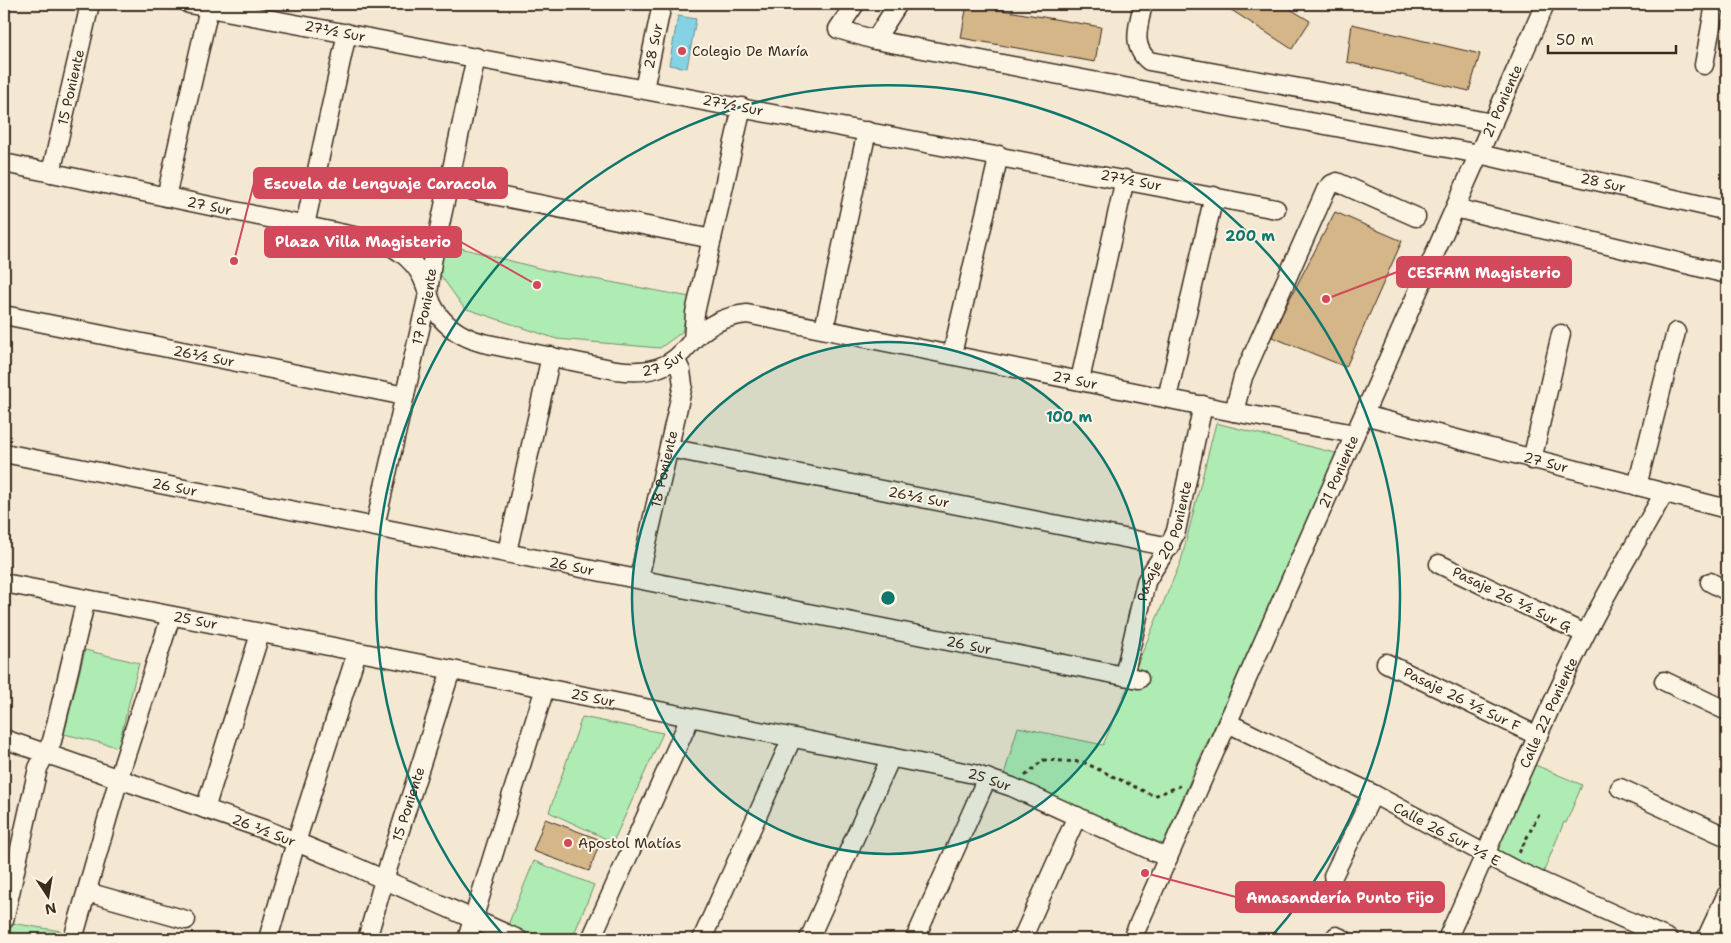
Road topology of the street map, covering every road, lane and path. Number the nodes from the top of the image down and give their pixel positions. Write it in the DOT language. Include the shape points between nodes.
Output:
graph roads {
  1 [pos="90,4"];
  2 [pos="189,4"];
  3 [pos="662,4"];
  4 [pos="855,4"];
  5 [pos="898,4"];
  6 [pos="1143,4"];
  7 [pos="1545,4"];
  8 [pos="1715,4"];
  9 [pos="209,8"];
  10 [pos="347,33"];
  11 [pos="875,40"];
  12 [pos="476,58"];
  13 [pos="1704,65"];
  14 [pos="644,89"];
  15 [pos="742,107"];
  16 [pos="1493,123"];
  17 [pos="868,131"];
  18 [pos="1479,154"];
  19 [pos="999,155"];
  20 [pos="4,163"];
  21 [pos="51,172"];
  22 [pos="1125,179"];
  23 [pos="449,186"];
  24 [pos="1214,196"];
  25 [pos="166,197"];
  26 [pos="1455,208"];
  27 [pos="1276,209"];
  28 [pos="1727,212"];
  29 [pos="1416,217"];
  30 [pos="305,225"];
  31 [pos="712,239"];
  32 [pos="1727,274"];
  33 [pos="428,294"];
  34 [pos="4,315"];
  35 [pos="824,329"];
  36 [pos="1676,332"];
  37 [pos="1561,334"];
  38 [pos="693,340"];
  39 [pos="952,354"];
  40 [pos="551,356"];
  41 [pos="675,359"];
  42 [pos="1080,380"];
  43 [pos="405,396"];
  44 [pos="1167,398"];
  45 [pos="1204,405"];
  46 [pos="1234,412"];
  47 [pos="1364,415"];
  48 [pos="1355,434"];
  49 [pos="669,448"];
  50 [pos="4,453"];
  51 [pos="1532,460"];
  52 [pos="1636,486"];
  53 [pos="1664,493"];
  54 [pos="1727,509"];
  55 [pos="375,526"];
  56 [pos="1170,547"];
  57 [pos="507,552"];
  58 [pos="1439,564"];
  59 [pos="639,578"];
  60 [pos="1710,582"];
  61 [pos="4,583"];
  62 [pos="1727,590"];
  63 [pos="86,600"];
  64 [pos="171,616"];
  65 [pos="260,634"];
  66 [pos="1585,634"];
  67 [pos="358,652"];
  68 [pos="1386,663"];
  69 [pos="451,670"];
  70 [pos="1132,677"];
  71 [pos="1664,681"];
  72 [pos="545,688"];
  73 [pos="1727,711"];
  74 [pos="690,718"];
  75 [pos="1228,723"];
  76 [pos="1538,736"];
  77 [pos="792,738"];
  78 [pos="4,739"];
  79 [pos="46,754"];
  80 [pos="892,758"];
  81 [pos="1205,774"];
  82 [pos="987,778"];
  83 [pos="119,779"];
  84 [pos="1012,787"];
  85 [pos="1620,788"];
  86 [pos="1373,794"];
  87 [pos="206,809"];
  88 [pos="1540,812"];
  89 [pos="1077,816"];
  90 [pos="1727,837"];
  91 [pos="296,842"];
  92 [pos="1485,855"];
  93 [pos="1168,858"];
  94 [pos="1511,868"];
  95 [pos="1333,876"];
  96 [pos="384,880"];
  97 [pos="87,892"];
  98 [pos="1727,894"];
  99 [pos="472,919"];
  100 [pos="4,920"];
  101 [pos="186,920"];
  102 [pos="73,939"];
  103 [pos="268,939"];
  104 [pos="367,939"];
  105 [pos="467,939"];
  106 [pos="518,939"];
  107 [pos="591,939"];
  108 [pos="702,939"];
  109 [pos="809,939"];
  110 [pos="915,939"];
  111 [pos="1022,939"];
  112 [pos="1132,939"];
  113 [pos="1447,939"];
  114 [pos="1669,939"];
  115 [pos="1706,939"];
  1 -- 21 [label="street, 15 Poniente"];
  2 -- 9 [label="street, 27½ Sur"];
  3 -- 14 [label="street, 28 Sur"];
  4 -- 11 [label="street, 28 Sur" via="838,29"];
  5 -- 11 [label="street"];
  6 -- 16 [label="street" via="1136,39 1140,52 1149,61"];
  7 -- 16 [label="street, 21 Poniente"];
  8 -- 13 [label="street"];
  9 -- 10 [label="street, 27½ Sur"];
  9 -- 25 [label="street"];
  10 -- 12 [label="street, 27½ Sur"];
  10 -- 30 [label="street"];
  11 -- 18 [label="street, 28 Sur"];
  12 -- 14 [label="street, 27½ Sur"];
  12 -- 23 [label="street, 17 Poniente"];
  14 -- 15 [label="street, 27½ Sur"];
  15 -- 17 [label="street, 27½ Sur"];
  15 -- 31 [label="street"];
  16 -- 18 [label="street, 21 Poniente"];
  17 -- 19 [label="street, 27½ Sur"];
  17 -- 35 [label="street"];
  18 -- 26 [label="street, 21 Poniente"];
  18 -- 28 [label="street, 28 Sur"];
  19 -- 22 [label="street, 27½ Sur"];
  19 -- 39 [label="street"];
  20 -- 21 [label="street, 27 Sur"];
  21 -- 25 [label="street, 27 Sur"];
  22 -- 24 [label="street, 27½ Sur"];
  22 -- 42 [label="street"];
  23 -- 31 [label="street"];
  23 -- 33 [label="street, 17 Poniente"];
  24 -- 27 [label="street, 27½ Sur"];
  24 -- 44 [label="street"];
  25 -- 30 [label="street, 27 Sur"];
  26 -- 32 [label="street"];
  26 -- 47 [label="street, 21 Poniente"];
  29 -- 46 [label="street" via="1337,182 1326,190 1243,378"];
  30 -- 33 [label="street, 27 Sur" via="373,238 393,247 416,267"];
  31 -- 38 [label="street" via="695,313"];
  33 -- 40 [label="street, 27 Sur" via="438,314 462,336"];
  33 -- 43 [label="street, 17 Poniente"];
  34 -- 43 [label="street, 26½ Sur"];
  35 -- 38 [label="street, 27 Sur" via="756,315 737,315 716,322"];
  35 -- 39 [label="street, 27 Sur"];
  36 -- 52 [label="street"];
  37 -- 51 [label="street"];
  38 -- 41 [label="street, 27 Sur"];
  39 -- 42 [label="street, 27 Sur"];
  40 -- 41 [label="street, 27 Sur" via="631,372 647,371"];
  40 -- 57 [label="street"];
  41 -- 49 [label="street, 18 Poniente" via="683,385"];
  42 -- 44 [label="street, 27 Sur"];
  43 -- 55 [label="street, 17 Poniente"];
  44 -- 45 [label="street, 27 Sur"];
  45 -- 46 [label="street, 27 Sur"];
  45 -- 56 [label="street, Pasaje 20 Poniente"];
  46 -- 48 [label="street, 27 Sur"];
  47 -- 48 [label="street, 21 Poniente"];
  47 -- 51 [label="street, 27 Sur"];
  48 -- 75 [label="street, 21 Poniente"];
  49 -- 56 [label="street, 26½ Sur"];
  49 -- 59 [label="street, 18 Poniente"];
  50 -- 55 [label="street, 26 Sur"];
  51 -- 52 [label="street, 27 Sur"];
  52 -- 53 [label="street, 27 Sur"];
  53 -- 54 [label="street, 27 Sur"];
  53 -- 66 [label="street, Calle 22 Poniente"];
  55 -- 57 [label="street, 26 Sur"];
  56 -- 70 [label="street, Pasaje 20 Poniente" via="1146,582"];
  57 -- 59 [label="street, 26 Sur"];
  58 -- 66 [label="street, Pasaje 26 ½ Sur G"];
  59 -- 70 [label="street, 26 Sur"];
  60 -- 62 [label="street"];
  61 -- 63 [label="street, 25 Sur"];
  63 -- 64 [label="street, 25 Sur"];
  63 -- 79 [label="street" via="52,741"];
  64 -- 65 [label="street, 25 Sur"];
  64 -- 83 [label="street"];
  65 -- 67 [label="street, 25 Sur"];
  65 -- 87 [label="street"];
  66 -- 76 [label="street, Calle 22 Poniente"];
  67 -- 69 [label="street, 25 Sur"];
  67 -- 91 [label="street"];
  68 -- 76 [label="street, Pasaje 26 ½ Sur F"];
  69 -- 72 [label="street, 25 Sur"];
  69 -- 96 [label="street, 15 Poniente"];
  71 -- 73 [label="street"];
  72 -- 74 [label="street, 25 Sur"];
  72 -- 99 [label="street"];
  74 -- 77 [label="street, 25 Sur"];
  74 -- 107 [label="street"];
  75 -- 81 [label="street, 21 Poniente"];
  75 -- 86 [label="street, Calle 26 Sur ½ E"];
  76 -- 92 [label="street, Calle 22 Poniente"];
  77 -- 80 [label="street, 25 Sur"];
  77 -- 108 [label="street"];
  78 -- 79 [label="street, 26 ½ Sur"];
  79 -- 83 [label="street, 26 ½ Sur"];
  79 -- 100 [label="street" via="38,768"];
  80 -- 82 [label="street, 25 Sur"];
  80 -- 109 [label="street"];
  81 -- 84 [label="path" via="1154,796 1083,762 1043,760"];
  81 -- 93 [label="street, 21 Poniente"];
  82 -- 84 [label="street, 25 Sur"];
  82 -- 110 [label="street"];
  83 -- 87 [label="street, 26 ½ Sur"];
  83 -- 97 [label="street"];
  84 -- 89 [label="street, 25 Sur"];
  85 -- 90 [label="street"];
  86 -- 92 [label="street, Calle 26 Sur ½ E"];
  86 -- 95 [label="street"];
  87 -- 91 [label="street, 26 ½ Sur"];
  88 -- 94 [label="path"];
  89 -- 93 [label="street, 25 Sur"];
  89 -- 111 [label="street"];
  91 -- 96 [label="street, 26 ½ Sur"];
  91 -- 103 [label="street"];
  92 -- 94 [label="street, Calle 26 Sur ½ E"];
  92 -- 113 [label="street, Calle 22 Poniente"];
  93 -- 112 [label="street, 21 Poniente"];
  94 -- 114 [label="street, Calle 26 Sur ½ E"];
  96 -- 99 [label="street, 26 ½ Sur"];
  96 -- 104 [label="street, 15 Poniente"];
  97 -- 101 [label="street"];
  97 -- 102 [label="street"];
  98 -- 115 [label="street"];
  99 -- 105 [label="street"];
  99 -- 106 [label="street, 26 ½ Sur"];
}
